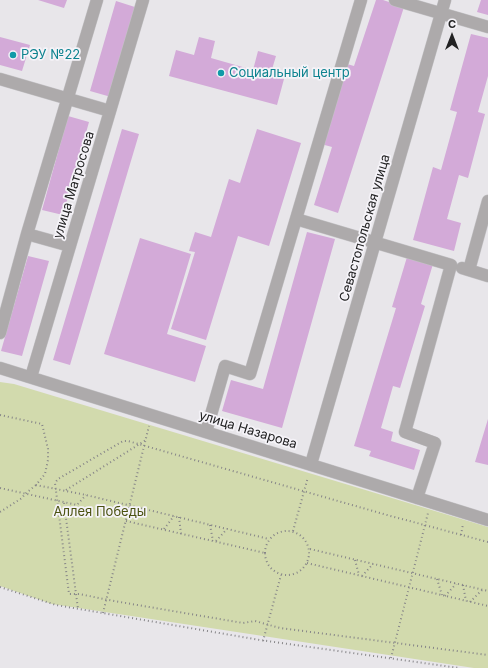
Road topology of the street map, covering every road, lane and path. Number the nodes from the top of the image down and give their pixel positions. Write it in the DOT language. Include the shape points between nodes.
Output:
graph roads {
  1 [pos="97,0"];
  2 [pos="143,0"];
  3 [pos="362,0"];
  4 [pos="395,0"];
  5 [pos="445,0"];
  6 [pos="441,13"];
  7 [pos="488,27"];
  8 [pos="0,79"];
  9 [pos="67,98"];
  10 [pos="110,111"];
  11 [pos="488,201"];
  12 [pos="296,218"];
  13 [pos="27,234"];
  14 [pos="375,243"];
  15 [pos="70,246"];
  16 [pos="452,265"];
  17 [pos="469,270"];
  18 [pos="488,276"];
  19 [pos="3,307"];
  20 [pos="0,333"];
  21 [pos="0,368"];
  22 [pos="31,377"];
  23 [pos="0,415"];
  24 [pos="149,425"];
  25 [pos="206,432"];
  26 [pos="146,440"];
  27 [pos="140,444"];
  28 [pos="145,446"];
  29 [pos="311,464"];
  30 [pos="36,485"];
  31 [pos="0,488"];
  32 [pos="56,489"];
  33 [pos="65,491"];
  34 [pos="304,491"];
  35 [pos="25,494"];
  36 [pos="86,495"];
  37 [pos="416,498"];
  38 [pos="58,501"];
  39 [pos="430,502"];
  40 [pos="64,503"];
  41 [pos="130,506"];
  42 [pos="0,512"];
  43 [pos="174,516"];
  44 [pos="179,518"];
  45 [pos="488,520"];
  46 [pos="126,521"];
  47 [pos="210,525"];
  48 [pos="425,525"];
  49 [pos="226,529"];
  50 [pos="164,530"];
  51 [pos="293,531"];
  52 [pos="181,534"];
  53 [pos="269,539"];
  54 [pos="214,541"];
  55 [pos="488,542"];
  56 [pos="310,549"];
  57 [pos="265,553"];
  58 [pos="355,560"];
  59 [pos="307,563"];
  60 [pos="372,564"];
  61 [pos="412,573"];
  62 [pos="281,575"];
  63 [pos="359,575"];
  64 [pos="362,576"];
  65 [pos="437,579"];
  66 [pos="456,584"];
  67 [pos="463,585"];
  68 [pos="0,587"];
  69 [pos="409,587"];
  70 [pos="482,590"];
  71 [pos="488,591"];
  72 [pos="76,595"];
  73 [pos="444,596"];
  74 [pos="106,600"];
  75 [pos="466,601"];
  76 [pos="470,602"];
  77 [pos="488,606"];
  78 [pos="78,609"];
  79 [pos="103,613"];
  80 [pos="267,624"];
  81 [pos="263,641"];
  82 [pos="394,644"];
  83 [pos="488,655"];
  84 [pos="391,658"];
  85 [pos="459,668"];
  1 -- 9 [label="street"];
  2 -- 10 [label="street, улица Матросова"];
  3 -- 12 [label="street"];
  4 -- 6 [label="street"];
  5 -- 6 [label="street, Севастопольская улица"];
  6 -- 7 [label="street"];
  6 -- 14 [label="street, Севастопольская улица"];
  8 -- 9 [label="street"];
  9 -- 10 [label="street"];
  9 -- 13 [label="street"];
  10 -- 15 [label="street, улица Матросова"];
  11 -- 17 [label="street"];
  12 -- 14 [label="street"];
  12 -- 25 [label="street" via="250,374 225,366"];
  13 -- 15 [label="street"];
  13 -- 19 [label="street"];
  14 -- 16 [label="street"];
  14 -- 29 [label="street, Севастопольская улица"];
  15 -- 22 [label="street, улица Матросова"];
  16 -- 17 [label="street"];
  16 -- 37 [label="street" via="405,432 435,444"];
  17 -- 18 [label="street"];
  19 -- 20 [label="street"];
  21 -- 22 [label="street, улица Назарова"];
  22 -- 25 [label="street, улица Назарова"];
  23 -- 30 [label="path" via="42,424 48,460 46,474"];
  24 -- 26 [label="path"];
  25 -- 29 [label="street, улица Назарова"];
  26 -- 27 [label="path"];
  26 -- 28 [label="path"];
  27 -- 28 [label="path"];
  27 -- 32 [label="path" via="123,441 58,480 55,483"];
  27 -- 33 [label="path"];
  28 -- 34 [label="path"];
  28 -- 41 [label="path"];
  29 -- 34 [label="path"];
  29 -- 37 [label="street, улица Назарова"];
  30 -- 32 [label="path"];
  30 -- 35 [label="path"];
  31 -- 35 [label="path"];
  32 -- 33 [label="path"];
  32 -- 38 [label="path"];
  33 -- 36 [label="path"];
  34 -- 48 [label="path"];
  34 -- 51 [label="path"];
  35 -- 38 [label="path"];
  35 -- 42 [label="path"];
  36 -- 40 [label="path" via="77,505"];
  36 -- 41 [label="path"];
  37 -- 39 [label="street, улица Назарова"];
  38 -- 40 [label="path"];
  38 -- 72 [label="path" via="68,592"];
  39 -- 45 [label="street, улица Назарова"];
  39 -- 48 [label="path"];
  40 -- 72 [label="path"];
  41 -- 43 [label="path"];
  41 -- 46 [label="path"];
  43 -- 44 [label="path"];
  43 -- 50 [label="path"];
  44 -- 47 [label="path"];
  44 -- 52 [label="path"];
  46 -- 50 [label="path"];
  46 -- 74 [label="path"];
  47 -- 49 [label="path"];
  47 -- 54 [label="path"];
  48 -- 55 [label="path"];
  48 -- 61 [label="path"];
  49 -- 53 [label="path"];
  49 -- 54 [label="path"];
  50 -- 52 [label="path"];
  51 -- 53 [label="path" via="276,533"];
  51 -- 56 [label="path" via="301,535"];
  52 -- 54 [label="path"];
  53 -- 57 [label="path"];
  54 -- 57 [label="path"];
  56 -- 58 [label="path"];
  56 -- 59 [label="path"];
  57 -- 62 [label="path" via="267,564"];
  58 -- 60 [label="path"];
  58 -- 63 [label="path"];
  59 -- 62 [label="path" via="298,572"];
  59 -- 63 [label="path"];
  60 -- 61 [label="path"];
  60 -- 64 [label="path"];
  61 -- 65 [label="path"];
  61 -- 69 [label="path"];
  62 -- 80 [label="path"];
  63 -- 64 [label="path"];
  64 -- 69 [label="path"];
  65 -- 66 [label="path"];
  65 -- 73 [label="path"];
  66 -- 67 [label="path"];
  66 -- 73 [label="path"];
  67 -- 70 [label="path"];
  67 -- 75 [label="path"];
  68 -- 78 [label="path" via="56,605"];
  69 -- 73 [label="path"];
  69 -- 82 [label="path"];
  70 -- 71 [label="path"];
  70 -- 76 [label="path"];
  72 -- 74 [label="path"];
  72 -- 78 [label="path"];
  73 -- 75 [label="path"];
  74 -- 79 [label="path"];
  74 -- 80 [label="path" via="243,623 256,621"];
  75 -- 76 [label="path"];
  76 -- 77 [label="path"];
  78 -- 79 [label="path"];
  79 -- 81 [label="path"];
  80 -- 81 [label="path"];
  80 -- 82 [label="path"];
  81 -- 84 [label="path"];
  82 -- 83 [label="path"];
  82 -- 84 [label="path"];
  84 -- 85 [label="path"];
}
